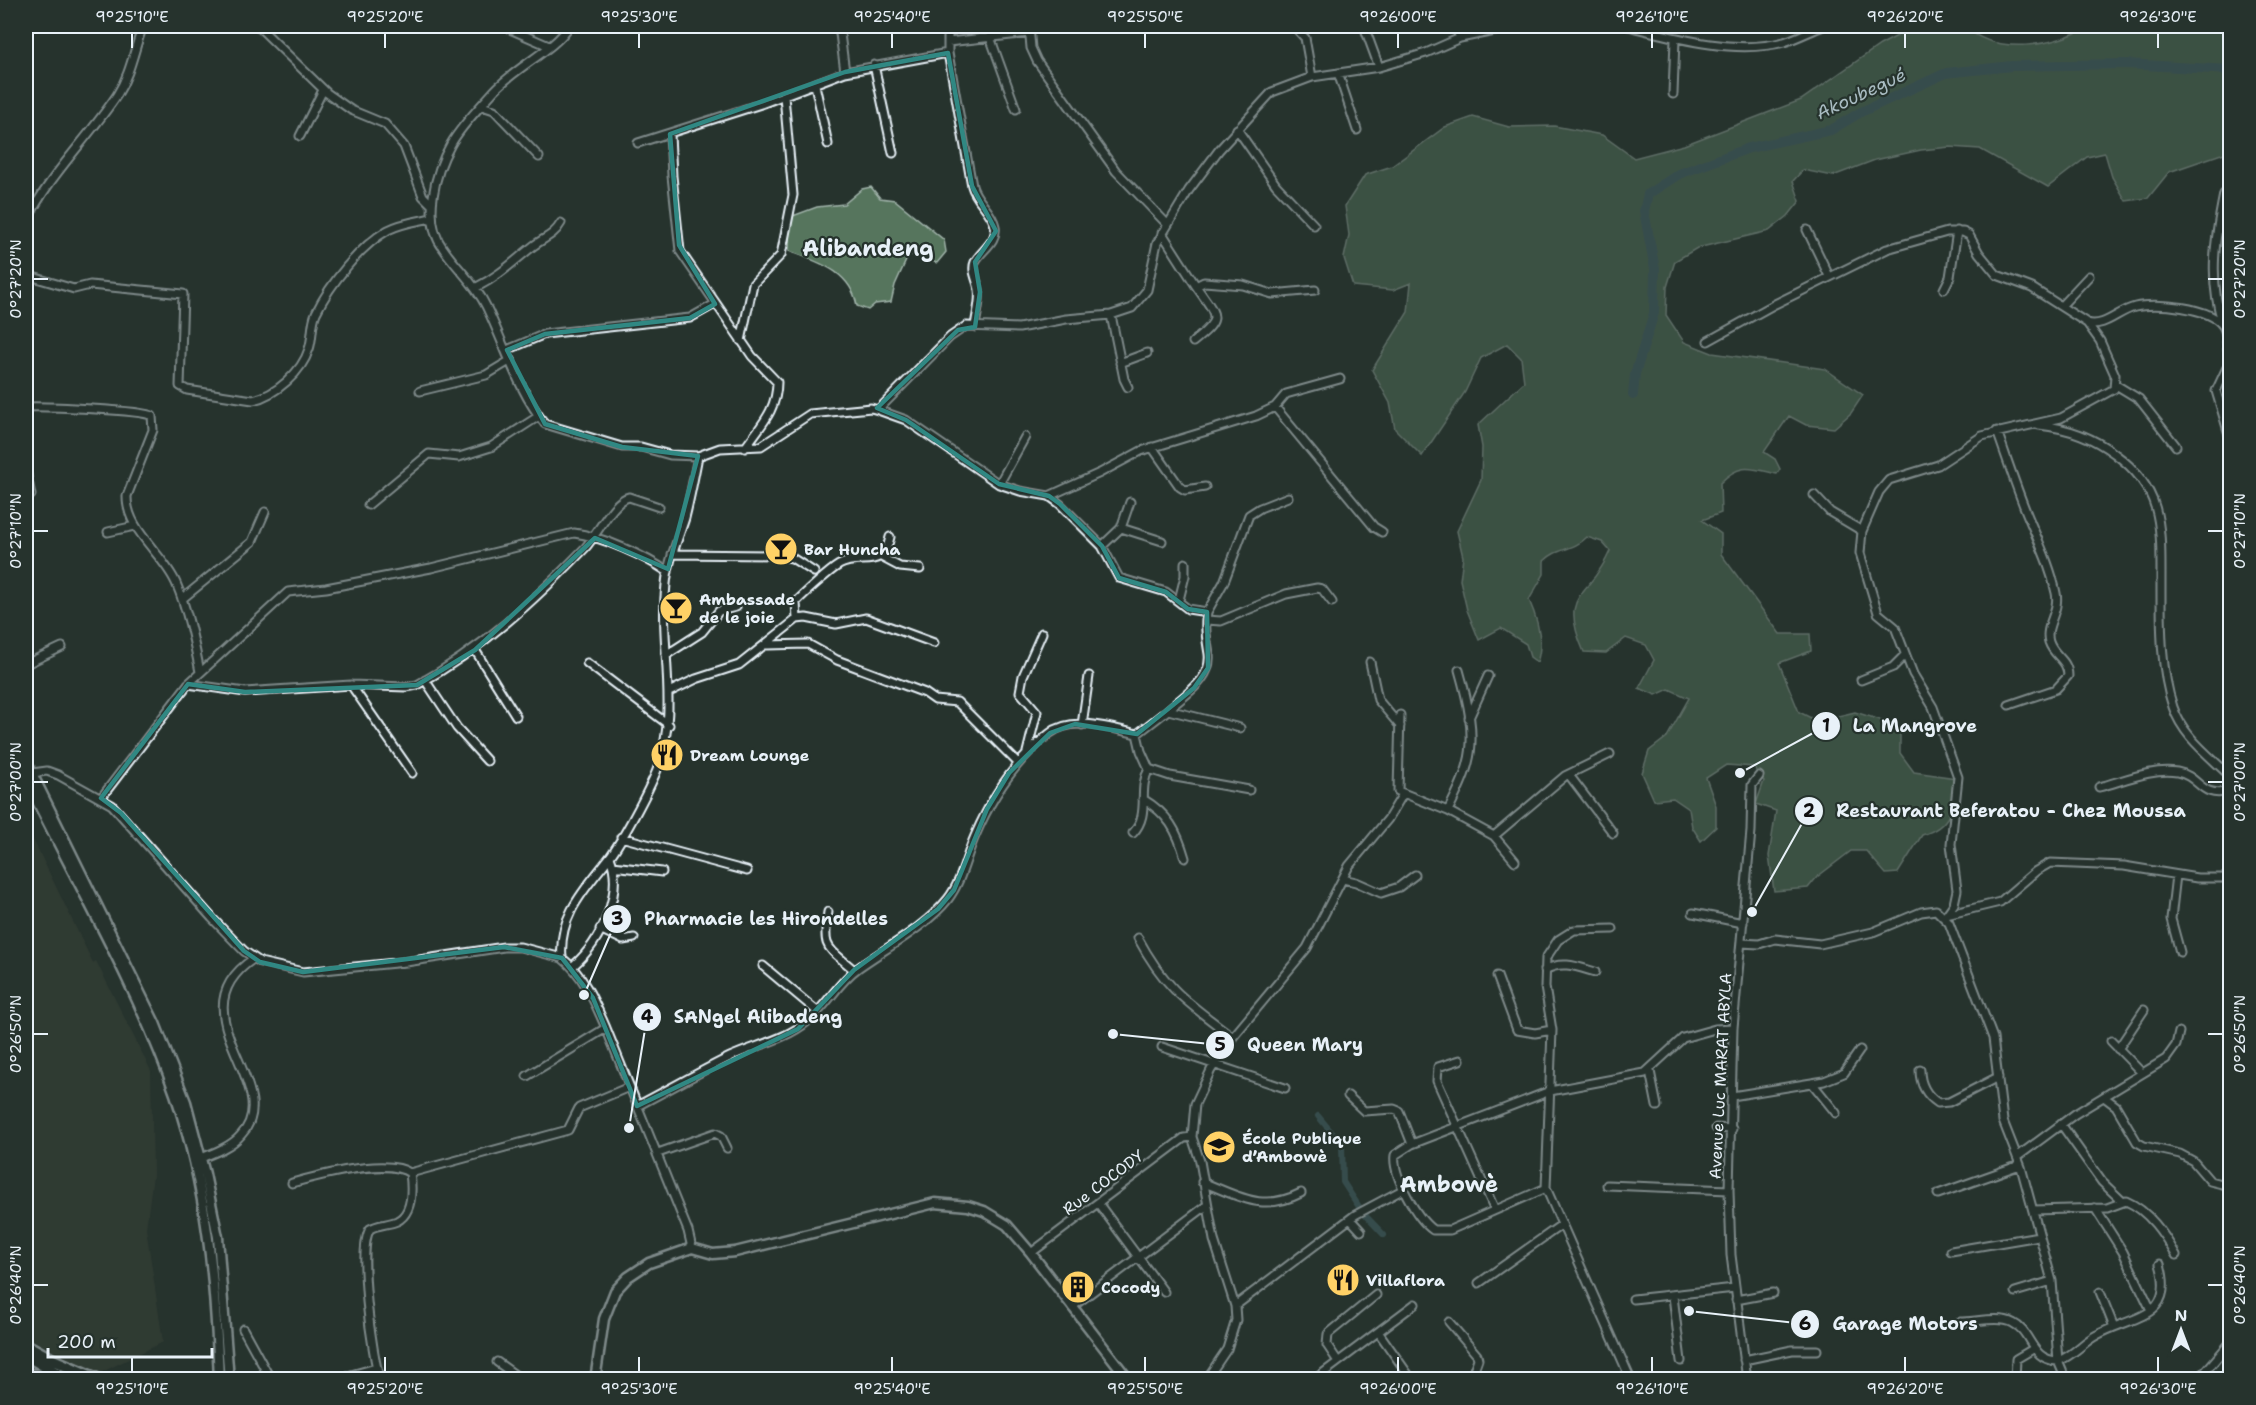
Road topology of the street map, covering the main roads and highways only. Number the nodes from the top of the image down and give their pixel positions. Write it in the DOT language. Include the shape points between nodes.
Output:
graph roads {
  1 [pos="26,761"];
  2 [pos="29,776"];
  3 [pos="26,1345"];
  4 [pos="26,1355"];
  5 [pos="26,1376"];
  6 [pos="55,1380"];
  7 [pos="69,1380"];
  8 [pos="99,1380"];
  9 [pos="219,1380"];
  10 [pos="229,1380"];
  11 [pos="595,1380"];
  12 [pos="1129,1380"];
  1 -- 2 [label="main road"];
  2 -- 9 [label="main road" via="138,1007 175,1096 209,1230"];
  2 -- 10 [label="main road" via="155,1023 186,1102 220,1258"];
  3 -- 8 [label="highway"];
  4 -- 7 [label="highway"];
  5 -- 6 [label="highway"];
  11 -- 12 [label="main road" via="604,1319 615,1291 638,1269 692,1248 713,1254 735,1252 923,1204 952,1203 998,1218 1015,1233"];
}
